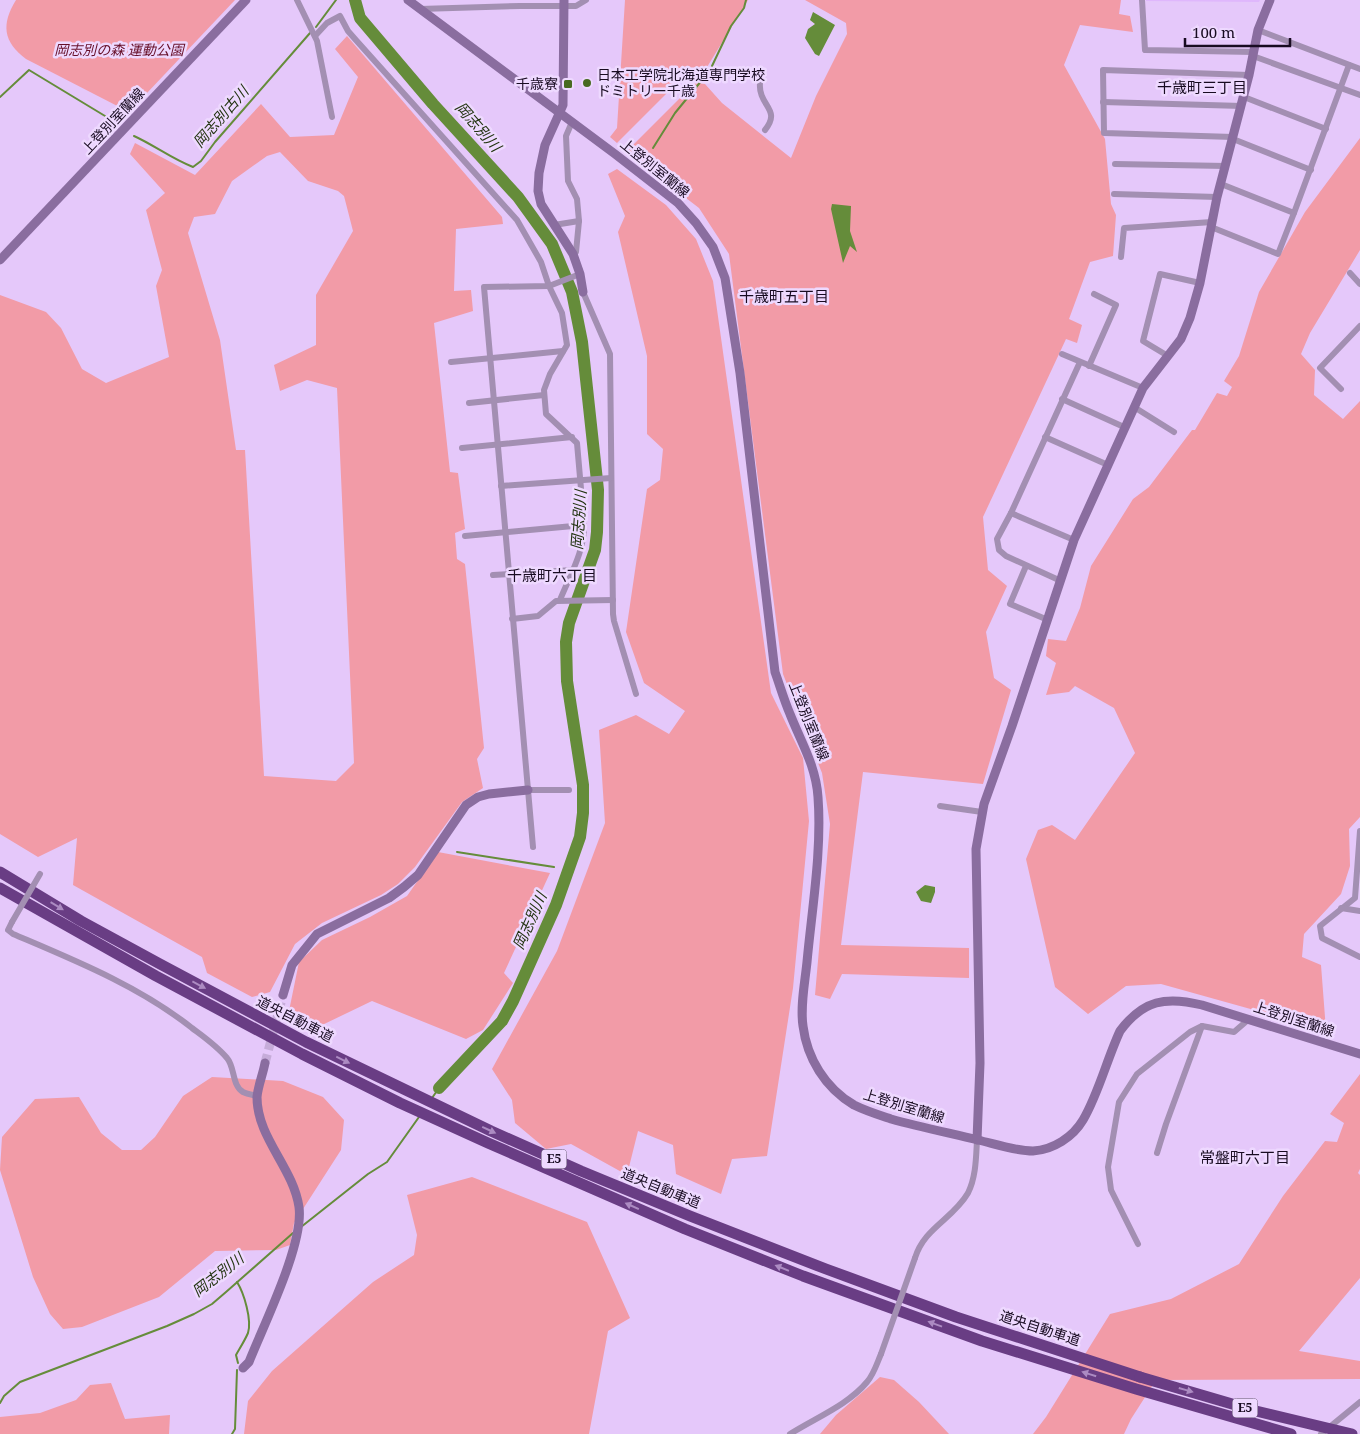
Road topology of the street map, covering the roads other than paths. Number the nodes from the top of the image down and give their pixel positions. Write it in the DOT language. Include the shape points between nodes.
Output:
graph roads {
  1 [pos="246,0"];
  2 [pos="297,0"];
  3 [pos="408,0"];
  4 [pos="586,0"];
  5 [pos="1142,0"];
  6 [pos="1270,0"];
  7 [pos="520,3"];
  8 [pos="564,3"];
  9 [pos="420,9"];
  10 [pos="1258,30"];
  11 [pos="315,36"];
  12 [pos="1254,54"];
  13 [pos="1360,60"];
  14 [pos="1349,65"];
  15 [pos="1359,68"];
  16 [pos="1249,75"];
  17 [pos="760,84"];
  18 [pos="1341,88"];
  19 [pos="1360,95"];
  20 [pos="1243,101"];
  21 [pos="1103,102"];
  22 [pos="559,113"];
  23 [pos="332,117"];
  24 [pos="572,122"];
  25 [pos="1326,129"];
  26 [pos="765,130"];
  27 [pos="1233,138"];
  28 [pos="1115,164"];
  29 [pos="1226,166"];
  30 [pos="1311,170"];
  31 [pos="1221,184"];
  32 [pos="1114,194"];
  33 [pos="1217,197"];
  34 [pos="1294,213"];
  35 [pos="579,221"];
  36 [pos="554,225"];
  37 [pos="1212,225"];
  38 [pos="573,254"];
  39 [pos="1121,257"];
  40 [pos="0,260"];
  41 [pos="1350,273"];
  42 [pos="580,274"];
  43 [pos="1200,283"];
  44 [pos="1360,284"];
  45 [pos="552,285"];
  46 [pos="583,292"];
  47 [pos="1094,294"];
  48 [pos="1360,326"];
  49 [pos="563,351"];
  50 [pos="1062,354"];
  51 [pos="1168,356"];
  52 [pos="490,358"];
  53 [pos="451,362"];
  54 [pos="1080,362"];
  55 [pos="1089,366"];
  56 [pos="1143,388"];
  57 [pos="1340,389"];
  58 [pos="544,396"];
  59 [pos="494,400"];
  60 [pos="1062,400"];
  61 [pos="469,402"];
  62 [pos="1134,407"];
  63 [pos="1124,427"];
  64 [pos="1174,432"];
  65 [pos="572,437"];
  66 [pos="1045,437"];
  67 [pos="497,444"];
  68 [pos="462,448"];
  69 [pos="1108,465"];
  70 [pos="608,479"];
  71 [pos="579,482"];
  72 [pos="501,486"];
  73 [pos="1011,513"];
  74 [pos="584,525"];
  75 [pos="505,532"];
  76 [pos="465,536"];
  77 [pos="1074,540"];
  78 [pos="1026,566"];
  79 [pos="573,570"];
  80 [pos="508,574"];
  81 [pos="494,575"];
  82 [pos="1061,581"];
  83 [pos="562,600"];
  84 [pos="613,600"];
  85 [pos="512,619"];
  86 [pos="1048,620"];
  87 [pos="636,694"];
  88 [pos="528,790"];
  89 [pos="569,790"];
  90 [pos="940,806"];
  91 [pos="982,812"];
  92 [pos="1360,831"];
  93 [pos="533,847"];
  94 [pos="0,872"];
  95 [pos="40,874"];
  96 [pos="0,888"];
  97 [pos="1342,908"];
  98 [pos="1360,911"];
  99 [pos="1360,957"];
  100 [pos="283,995"];
  101 [pos="1249,1019"];
  102 [pos="1202,1026"];
  103 [pos="1360,1054"];
  104 [pos="265,1063"];
  105 [pos="257,1096"];
  106 [pos="977,1140"];
  107 [pos="1157,1153"];
  108 [pos="1138,1244"];
  109 [pos="243,1368"];
  110 [pos="1360,1402"];
  111 [pos="790,1434"];
  112 [pos="1291,1434"];
  113 [pos="1321,1434"];
  114 [pos="1352,1434"];
  1 -- 40 [label="main road, 上登別室蘭線"];
  2 -- 11 [label="street"];
  3 -- 9 [label="main road, 上登別室蘭線"];
  4 -- 8 [label="street" via="576,6"];
  5 -- 12 [label="street" via="1145,50"];
  6 -- 10 [label="main road"];
  7 -- 8 [label="street"];
  7 -- 9 [label="street"];
  8 -- 22 [label="main road" via="563,105"];
  9 -- 22 [label="main road, 上登別室蘭線"];
  10 -- 12 [label="main road"];
  10 -- 14 [label="street"];
  11 -- 23 [label="street"];
  11 -- 45 [label="street" via="327,23 340,16 355,39 517,220"];
  12 -- 16 [label="main road"];
  12 -- 18 [label="street"];
  13 -- 15 [label="street"];
  14 -- 15 [label="street"];
  14 -- 18 [label="street"];
  16 -- 20 [label="main road"];
  16 -- 21 [label="street" via="1103,70"];
  17 -- 26 [label="street" via="761,95 772,115 772,122"];
  18 -- 19 [label="street"];
  18 -- 25 [label="street"];
  20 -- 21 [label="street"];
  20 -- 25 [label="street"];
  20 -- 27 [label="main road"];
  21 -- 27 [label="street" via="1104,133"];
  22 -- 24 [label="main road, 上登別室蘭線"];
  22 -- 36 [label="main road" via="545,145 538,182 541,204"];
  24 -- 35 [label="street" via="566,136 568,181 577,199"];
  24 -- 106 [label="main road, 上登別室蘭線" via="678,203 712,247 725,278 740,373 775,672 813,766 818,796 819,838 804,994 803,1025 809,1051 822,1076 832,1087 866,1111"];
  25 -- 30 [label="street"];
  27 -- 29 [label="main road"];
  27 -- 30 [label="street"];
  28 -- 29 [label="street"];
  29 -- 31 [label="main road"];
  30 -- 34 [label="street"];
  31 -- 33 [label="main road"];
  31 -- 34 [label="street"];
  32 -- 33 [label="street"];
  33 -- 37 [label="main road"];
  34 -- 37 [label="street" via="1278,254"];
  35 -- 36 [label="street"];
  35 -- 38 [label="street" via="576,252"];
  36 -- 38 [label="main road"];
  37 -- 39 [label="street" via="1124,228"];
  37 -- 43 [label="main road"];
  38 -- 42 [label="main road"];
  41 -- 44 [label="street"];
  42 -- 45 [label="street"];
  42 -- 46 [label="main road"];
  43 -- 51 [label="main road" via="1181,339"];
  43 -- 51 [label="street" via="1160,274 1143,341"];
  45 -- 49 [label="street" via="562,313 566,345"];
  45 -- 52 [label="street" via="484,286"];
  46 -- 70 [label="street" via="610,354"];
  47 -- 55 [label="street" via="1116,305"];
  48 -- 57 [label="street" via="1320,368"];
  49 -- 52 [label="street"];
  49 -- 58 [label="street" via="550,374"];
  50 -- 54 [label="street"];
  51 -- 56 [label="main road"];
  52 -- 53 [label="street"];
  52 -- 59 [label="street"];
  54 -- 55 [label="street"];
  54 -- 60 [label="street"];
  55 -- 56 [label="street"];
  56 -- 62 [label="main road"];
  58 -- 59 [label="street"];
  58 -- 65 [label="street" via="546,414"];
  59 -- 61 [label="street"];
  59 -- 67 [label="street"];
  60 -- 63 [label="street"];
  60 -- 66 [label="street"];
  62 -- 63 [label="main road"];
  62 -- 64 [label="street"];
  63 -- 69 [label="main road"];
  65 -- 67 [label="street"];
  65 -- 71 [label="street" via="577,443"];
  66 -- 69 [label="street"];
  66 -- 73 [label="street"];
  67 -- 68 [label="street"];
  67 -- 72 [label="street"];
  69 -- 77 [label="main road"];
  70 -- 71 [label="street"];
  70 -- 84 [label="street"];
  71 -- 72 [label="street"];
  71 -- 74 [label="street"];
  72 -- 75 [label="street"];
  73 -- 77 [label="street"];
  73 -- 78 [label="street" via="997,544 1002,554"];
  74 -- 75 [label="street"];
  74 -- 79 [label="street" via="579,558"];
  75 -- 76 [label="street"];
  75 -- 80 [label="street"];
  77 -- 82 [label="main road"];
  78 -- 82 [label="street"];
  78 -- 86 [label="street" via="1010,604"];
  79 -- 80 [label="street"];
  79 -- 83 [label="street"];
  80 -- 81 [label="street"];
  80 -- 85 [label="street"];
  82 -- 86 [label="main road"];
  83 -- 84 [label="street"];
  83 -- 85 [label="street" via="538,616"];
  84 -- 87 [label="street" via="614,621"];
  85 -- 88 [label="street"];
  86 -- 91 [label="main road"];
  88 -- 89 [label="street"];
  88 -- 93 [label="street"];
  88 -- 100 [label="main road" via="489,794 466,805 418,875 389,898 317,934 292,966"];
  90 -- 91 [label="street"];
  91 -- 106 [label="main road" via="976,849 980,1063"];
  92 -- 97 [label="street" via="1355,898"];
  94 -- 114 [label="highway, 道央自動車道 / E5, one-way, bridge" via="151,960 306,1042 536,1151 690,1216 956,1317 1140,1377 1256,1411"];
  95 -- 105 [label="street, bridge" via="8,930 123,984 188,1024 214,1044 228,1060 236,1085 242,1092"];
  112 -- 96 [label="highway, 道央自動車道 / E5, one-way" via="982,1341 685,1229 400,1103 156,976"];
  97 -- 98 [label="street"];
  97 -- 99 [label="street" via="1320,926 1322,938"];
  101 -- 102 [label="street" via="1234,1032"];
  101 -- 103 [label="main road, 上登別室蘭線"];
  101 -- 106 [label="main road, 上登別室蘭線" via="1187,1001 1164,1000 1148,1006 1120,1031 1083,1121 1067,1138 1034,1151"];
  102 -- 107 [label="street"];
  102 -- 108 [label="street" via="1137,1074 1119,1102 1108,1168 1110,1183"];
  104 -- 105 [label="main road"];
  105 -- 109 [label="main road" via="268,1140 293,1187 300,1223 280,1284 249,1362"];
  106 -- 111 [label="street, bridge" via="974,1178 969,1192 919,1246 874,1371 849,1398"];
  110 -- 113 [label="street"];
}
